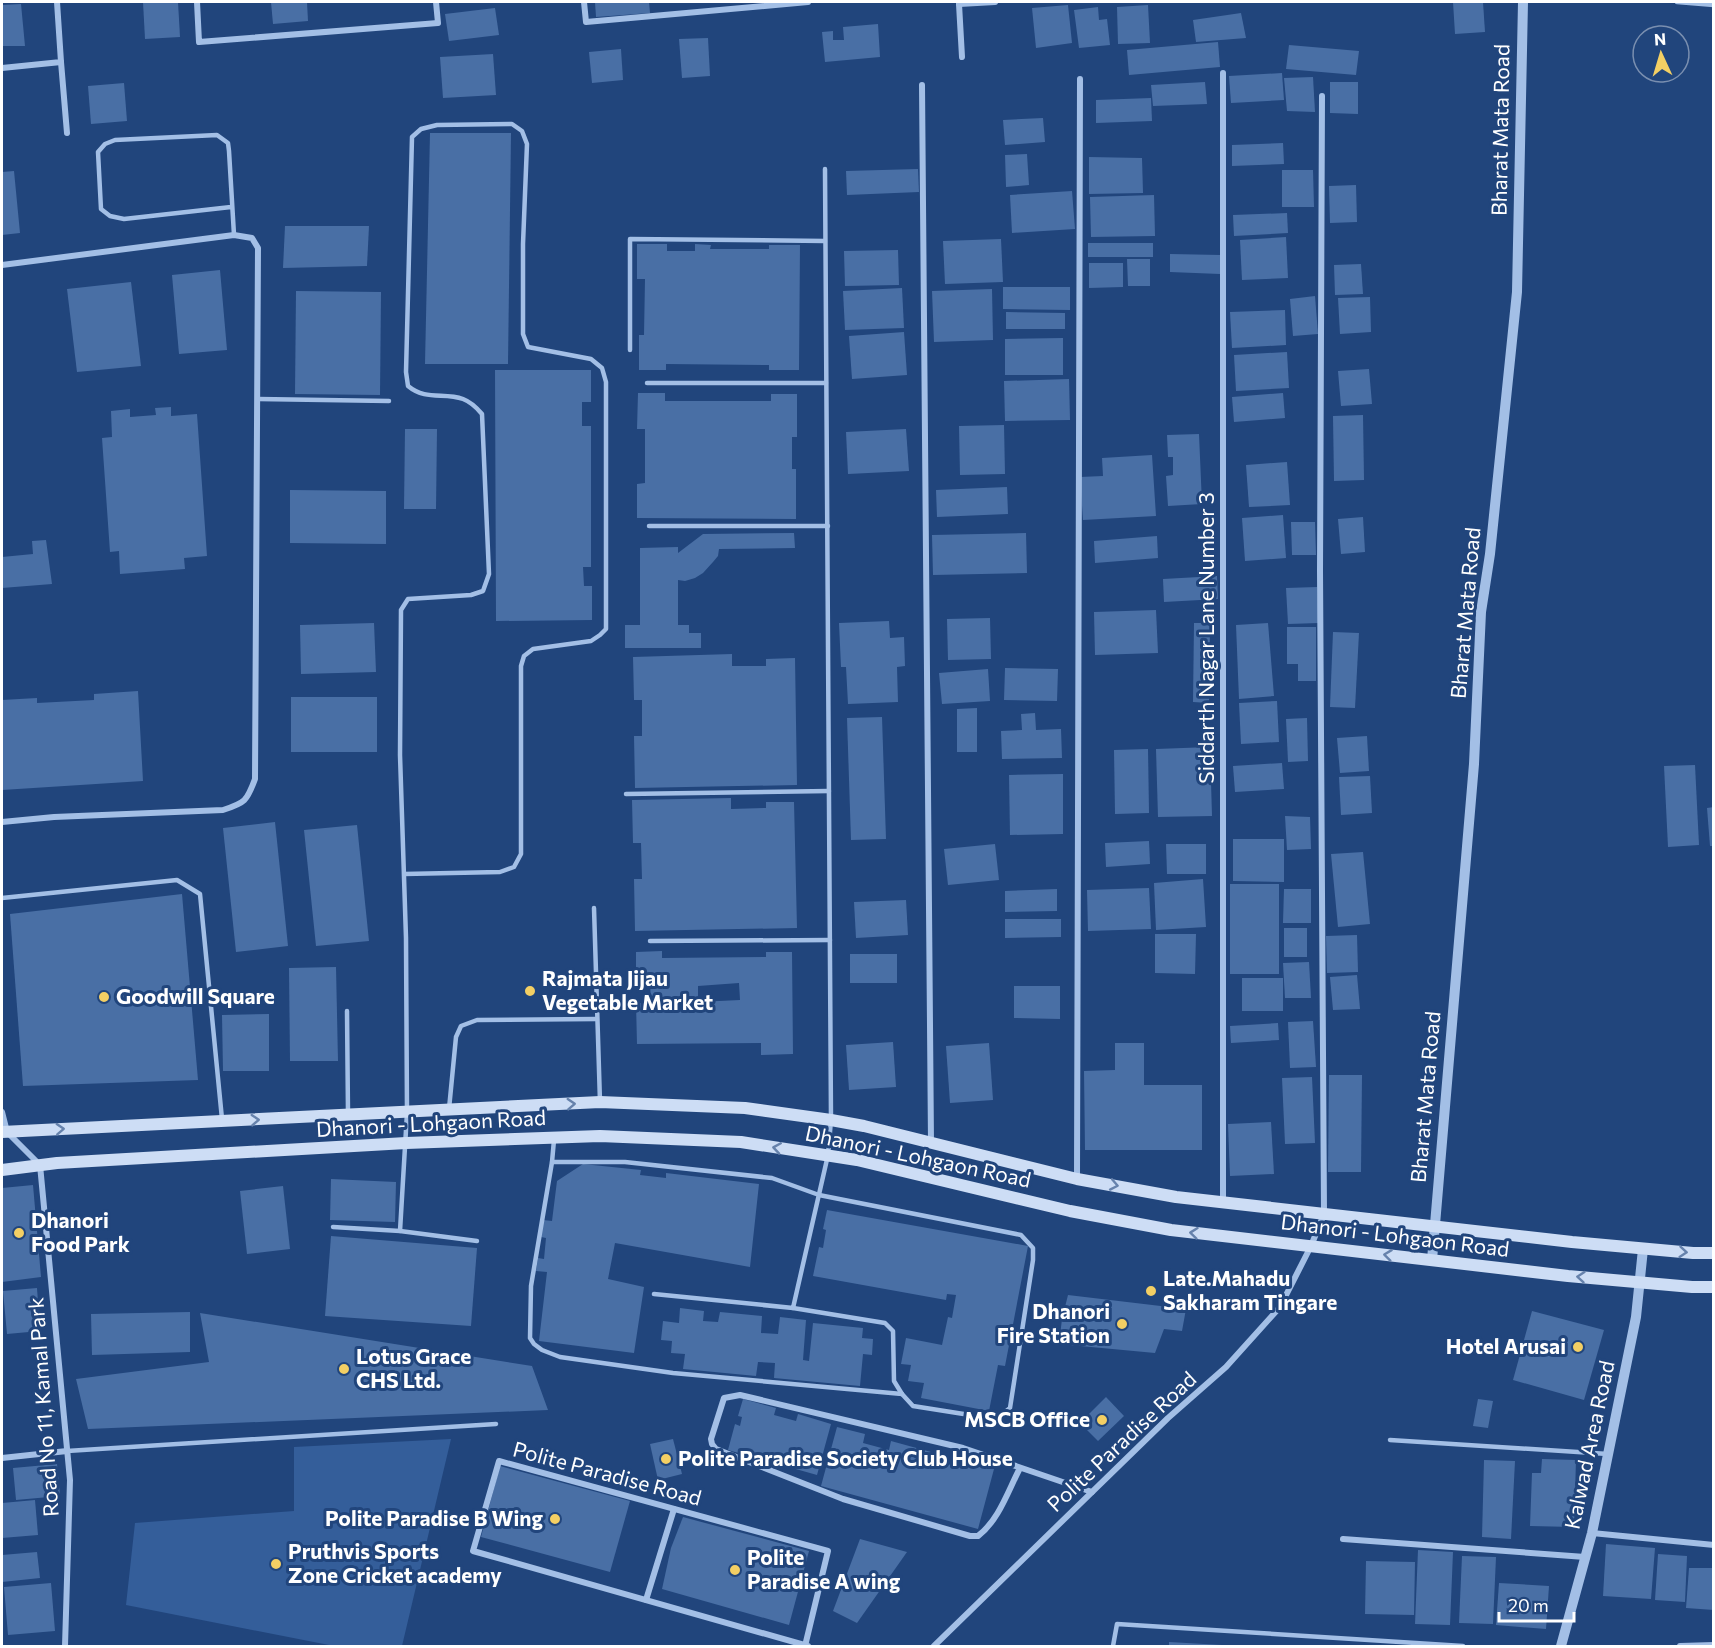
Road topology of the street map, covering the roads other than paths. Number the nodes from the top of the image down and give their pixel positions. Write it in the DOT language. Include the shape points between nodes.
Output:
graph roads {
  1 [pos="57,2"];
  2 [pos="197,2"];
  3 [pos="436,2"];
  4 [pos="584,2"];
  5 [pos="808,2"];
  6 [pos="995,2"];
  7 [pos="1523,2"];
  8 [pos="1677,2"];
  9 [pos="959,3"];
  10 [pos="1713,5"];
  11 [pos="962,57"];
  12 [pos="61,62"];
  13 [pos="2,68"];
  14 [pos="1223,73"];
  15 [pos="1080,79"];
  16 [pos="922,85"];
  17 [pos="1322,96"];
  18 [pos="67,133"];
  19 [pos="825,169"];
  20 [pos="231,207"];
  21 [pos="234,235"];
  22 [pos="825,241"];
  23 [pos="2,265"];
  24 [pos="630,350"];
  25 [pos="647,383"];
  26 [pos="826,383"];
  27 [pos="258,399"];
  28 [pos="389,400"];
  29 [pos="649,526"];
  30 [pos="828,526"];
  31 [pos="829,791"];
  32 [pos="626,794"];
  33 [pos="2,822"];
  34 [pos="404,874"];
  35 [pos="2,898"];
  36 [pos="594,908"];
  37 [pos="830,940"];
  38 [pos="650,941"];
  39 [pos="347,1011"];
  40 [pos="597,1020"];
  41 [pos="600,1102"];
  42 [pos="449,1110"];
  43 [pos="2,1112"];
  44 [pos="407,1113"];
  45 [pos="348,1115"];
  46 [pos="831,1120"];
  47 [pos="222,1122"];
  48 [pos="4,1132"];
  49 [pos="554,1137"];
  50 [pos="406,1143"];
  51 [pos="931,1143"];
  52 [pos="828,1155"];
  53 [pos="552,1162"];
  54 [pos="40,1165"];
  55 [pos="2,1170"];
  56 [pos="1077,1179"];
  57 [pos="819,1195"];
  58 [pos="1223,1202"];
  59 [pos="1324,1214"];
  60 [pos="333,1227"];
  61 [pos="1435,1227"];
  62 [pos="400,1231"];
  63 [pos="477,1241"];
  64 [pos="1311,1246"];
  65 [pos="1643,1249"];
  66 [pos="1713,1253"];
  67 [pos="1432,1260"];
  68 [pos="1640,1282"];
  69 [pos="1713,1287"];
  70 [pos="654,1294"];
  71 [pos="793,1308"];
  72 [pos="902,1394"];
  73 [pos="496,1424"];
  74 [pos="1390,1440"];
  75 [pos="67,1451"];
  76 [pos="1608,1454"];
  77 [pos="2,1458"];
  78 [pos="1020,1468"];
  79 [pos="1092,1492"];
  80 [pos="674,1509"];
  81 [pos="1592,1533"];
  82 [pos="1344,1539"];
  83 [pos="1713,1545"];
  84 [pos="1585,1557"];
  85 [pos="646,1600"];
  86 [pos="1713,1645"];
  87 [pos="807,1646"];
  88 [pos="65,1647"];
  89 [pos="934,1647"];
  90 [pos="1113,1647"];
  91 [pos="1462,1647"];
  92 [pos="1561,1647"];
  93 [pos="1680,1647"];
  1 -- 12 [label="street"];
  2 -- 3 [label="street" via="199,42 438,23"];
  4 -- 5 [label="street" via="586,22"];
  6 -- 9 [label="street"];
  7 -- 61 [label="street, Bharat Mata Road" via="1517,292 1481,612 1474,764"];
  8 -- 10 [label="lane"];
  9 -- 11 [label="street"];
  12 -- 13 [label="street"];
  12 -- 18 [label="street"];
  14 -- 58 [label="street, Siddarth Nagar Lane Number 3"];
  15 -- 56 [label="street"];
  16 -- 51 [label="street"];
  17 -- 59 [label="street"];
  19 -- 22 [label="lane"];
  20 -- 20 [label="lane" via="228,143 217,135 115,140 99,152 101,209 110,216 124,219"];
  20 -- 21 [label="lane"];
  21 -- 23 [label="street"];
  21 -- 27 [label="street" via="252,238 258,248"];
  22 -- 24 [label="lane" via="630,239"];
  22 -- 26 [label="lane"];
  25 -- 26 [label="lane"];
  26 -- 30 [label="lane"];
  27 -- 28 [label="lane"];
  27 -- 33 [label="street" via="255,778 249,795 239,805 223,810"];
  29 -- 30 [label="lane"];
  30 -- 31 [label="lane"];
  31 -- 32 [label="lane"];
  31 -- 37 [label="lane"];
  34 -- 34 [label="lane" via="500,872 514,867 521,854 524,656 533,649 591,641 606,629 606,382 602,368 591,359 528,347 523,334 527,144 522,130 512,124 437,125 421,129 412,137 408,386 417,393 463,399 482,414 489,574 483,591 408,599 401,610"];
  34 -- 44 [label="lane"];
  35 -- 47 [label="lane" via="177,880 200,894"];
  36 -- 40 [label="lane"];
  37 -- 38 [label="lane"];
  37 -- 46 [label="lane"];
  39 -- 45 [label="lane"];
  40 -- 41 [label="lane"];
  40 -- 42 [label="lane" via="477,1020 461,1026 456,1036"];
  42 -- 41 [label="main road, Dhanori - Lohgaon Road, one-way"];
  41 -- 46 [label="main road, Dhanori - Lohgaon Road" via="745,1108"];
  42 -- 44 [label="main road, Dhanori - Lohgaon Road"];
  43 -- 48 [label="street"];
  44 -- 45 [label="main road, Dhanori - Lohgaon Road"];
  44 -- 50 [label="lane"];
  47 -- 45 [label="main road, Dhanori - Lohgaon Road, one-way"];
  46 -- 51 [label="main road, Dhanori - Lohgaon Road"];
  46 -- 52 [label="lane"];
  48 -- 47 [label="main road, Dhanori - Lohgaon Road, one-way"];
  48 -- 54 [label="street"];
  49 -- 50 [label="main road, Dhanori - Lohgaon Road"];
  52 -- 49 [label="main road, Dhanori - Lohgaon Road, one-way" via="741,1142"];
  49 -- 53 [label="lane"];
  50 -- 54 [label="main road, Dhanori - Lohgaon Road"];
  50 -- 62 [label="lane"];
  51 -- 56 [label="main road, Dhanori - Lohgaon Road"];
  52 -- 57 [label="lane"];
  64 -- 52 [label="main road, Dhanori - Lohgaon Road, one-way" via="1126,1222"];
  53 -- 57 [label="lane" via="625,1162 772,1178"];
  53 -- 72 [label="lane" via="531,1287 530,1338 542,1350 560,1358 673,1373"];
  54 -- 55 [label="main road, Dhanori - Lohgaon Road"];
  54 -- 75 [label="street, Road No 11, Kamal Park"];
  56 -- 58 [label="main road, Dhanori - Lohgaon Road, one-way"];
  57 -- 71 [label="lane"];
  57 -- 72 [label="lane" via="1021,1235 1033,1248 1010,1408 989,1418 913,1406"];
  58 -- 59 [label="main road, Dhanori - Lohgaon Road"];
  59 -- 61 [label="main road, Dhanori - Lohgaon Road"];
  59 -- 64 [label="street, Polite Paradise Road"];
  60 -- 62 [label="lane"];
  61 -- 65 [label="main road, Dhanori - Lohgaon Road"];
  61 -- 67 [label="street, Bharat Mata Road"];
  62 -- 63 [label="lane"];
  67 -- 64 [label="main road, Dhanori - Lohgaon Road, one-way"];
  64 -- 79 [label="street, Polite Paradise Road" via="1280,1307 1226,1367"];
  65 -- 66 [label="main road, Dhanori - Lohgaon Road, one-way"];
  65 -- 68 [label="street, Kalwad Area Road"];
  68 -- 67 [label="main road, Dhanori - Lohgaon Road, one-way"];
  68 -- 69 [label="main road, Dhanori - Lohgaon Road"];
  68 -- 76 [label="street, Kalwad Area Road"];
  70 -- 71 [label="lane"];
  71 -- 72 [label="lane" via="885,1323 893,1331 894,1381"];
  73 -- 75 [label="lane"];
  74 -- 76 [label="lane"];
  75 -- 77 [label="street"];
  75 -- 88 [label="street, Road No 11, Kamal Park" via="70,1480"];
  76 -- 81 [label="street, Kalwad Area Road"];
  78 -- 78 [label="street" via="963,1448 740,1395 724,1398 711,1439 716,1449 833,1495 970,1536 987,1530"];
  78 -- 79 [label="street"];
  79 -- 89 [label="street, Polite Paradise Road"];
  80 -- 85 [label="street"];
  80 -- 85 [label="street, Polite Paradise Road" via="499,1461 472,1551"];
  80 -- 87 [label="street, Polite Paradise Road" via="828,1551"];
  81 -- 83 [label="street"];
  81 -- 84 [label="street, Kalwad Area Road"];
  82 -- 84 [label="street"];
  84 -- 92 [label="street, Kalwad Area Road"];
  85 -- 87 [label="street, Polite Paradise Road"];
  86 -- 93 [label="street"];
  90 -- 91 [label="lane" via="1117,1624"];
}
